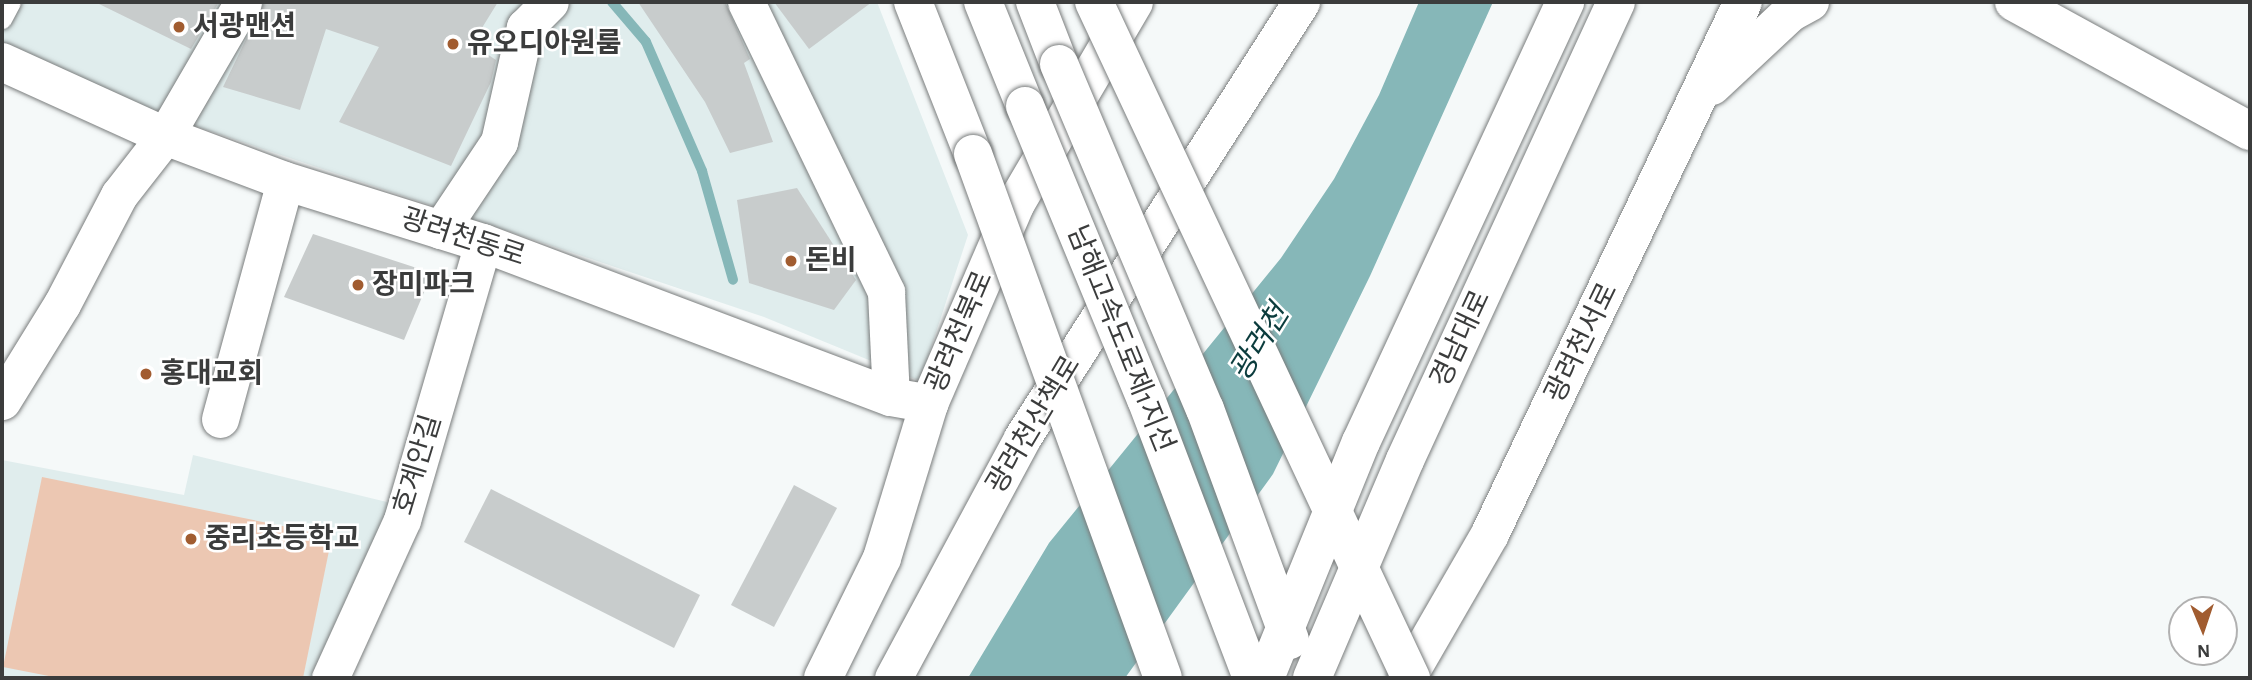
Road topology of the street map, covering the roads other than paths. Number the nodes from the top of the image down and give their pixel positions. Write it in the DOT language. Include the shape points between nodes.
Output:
graph roads {
  1 [pos="11,2"];
  2 [pos="243,2"];
  3 [pos="550,2"];
  4 [pos="746,2"];
  5 [pos="913,2"];
  6 [pos="983,2"];
  7 [pos="1035,2"];
  8 [pos="1094,2"];
  9 [pos="1134,2"];
  10 [pos="1301,2"];
  11 [pos="1564,2"];
  12 [pos="1616,2"];
  13 [pos="1743,2"];
  14 [pos="1810,2"];
  15 [pos="2014,2"];
  16 [pos="2,19"];
  17 [pos="2,62"];
  18 [pos="1701,97"];
  19 [pos="2250,131"];
  20 [pos="165,136"];
  21 [pos="285,181"];
  22 [pos="440,230"];
  23 [pos="483,243"];
  24 [pos="891,397"];
  25 [pos="2,401"];
  26 [pos="929,404"];
  27 [pos="220,419"];
  28 [pos="330,678"];
  29 [pos="823,678"];
  30 [pos="893,678"];
  31 [pos="1163,678"];
  32 [pos="1252,678"];
  33 [pos="1265,678"];
  34 [pos="1304,678"];
  35 [pos="1312,678"];
  36 [pos="1409,678"];
  1 -- 16 [label="lane"];
  2 -- 20 [label="street"];
  3 -- 22 [label="street" via="525,27 499,142"];
  4 -- 24 [label="street" via="886,292"];
  5 -- 31 [label="main road, bridge"];
  6 -- 32 [label="main road, 남해고속도로제1지선, bridge" via="1146,399"];
  7 -- 34 [label="main road, 남해고속도로제1지선, bridge" via="1205,409"];
  8 -- 36 [label="main road, bridge"];
  9 -- 26 [label="main road, 광려천북로" via="1015,205"];
  10 -- 30 [label="street, 광려천산책로" via="1023,438"];
  11 -- 33 [label="main road, 경남대로, bridge" via="1361,442"];
  12 -- 35 [label="main road, 경남대로, bridge" via="1405,460"];
  13 -- 18 [label="main road, 광려천서로"];
  14 -- 18 [label="main road" via="1790,13"];
  15 -- 19 [label="main road"];
  17 -- 20 [label="main road, 광려천동로"];
  18 -- 36 [label="main road, 광려천서로" via="1489,534"];
  20 -- 21 [label="main road, 광려천동로"];
  20 -- 25 [label="street" via="118,195 62,304"];
  21 -- 22 [label="main road, 광려천동로"];
  21 -- 27 [label="street"];
  22 -- 23 [label="main road, 광려천동로"];
  23 -- 24 [label="main road, 광려천동로"];
  23 -- 28 [label="street, 호계안길" via="402,520"];
  24 -- 26 [label="main road, 광려천동로"];
  26 -- 29 [label="main road, 광려천북로" via="883,558"];
}
